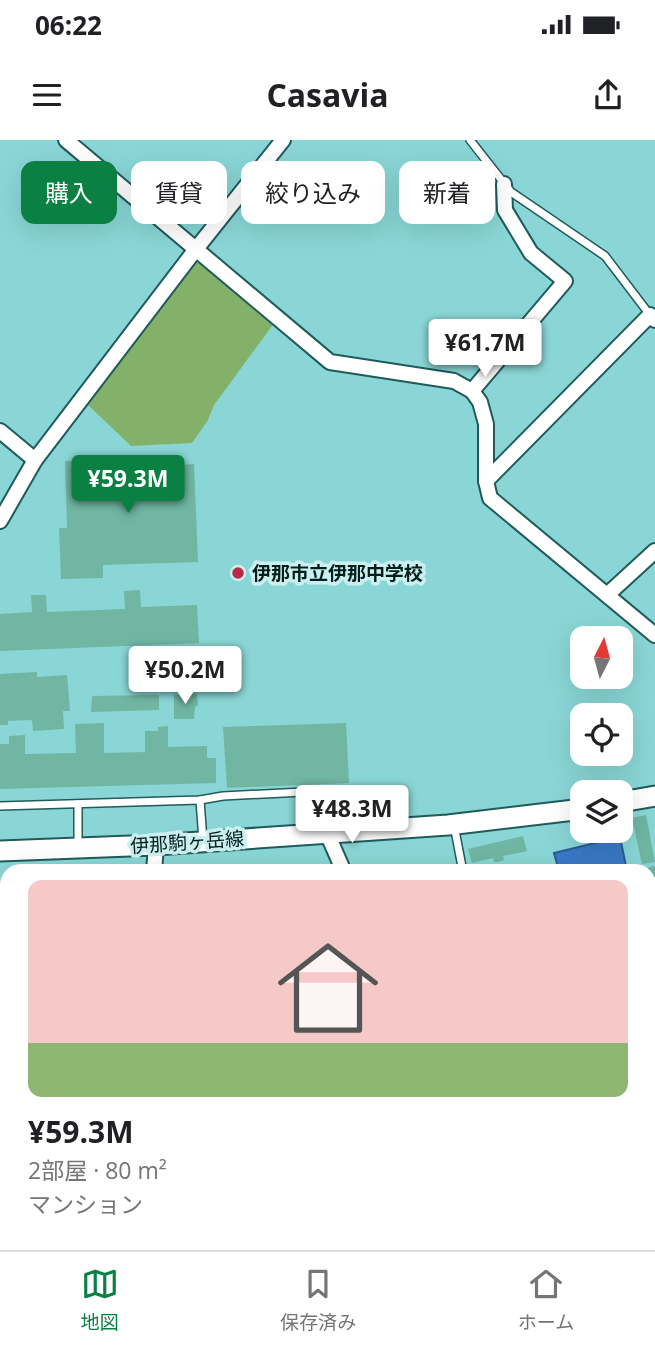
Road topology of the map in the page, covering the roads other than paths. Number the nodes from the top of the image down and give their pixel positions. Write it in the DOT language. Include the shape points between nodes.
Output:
graph roads {
  1 [pos="66,140"];
  2 [pos="283,140"];
  3 [pos="470,140"];
  4 [pos="505,184"];
  5 [pos="196,249"];
  6 [pos="652,317"];
  7 [pos="472,391"];
  8 [pos="0,431"];
  9 [pos="35,460"];
  10 [pos="486,481"];
  11 [pos="0,522"];
  12 [pos="655,551"];
  13 [pos="607,595"];
  14 [pos="655,635"];
  15 [pos="343,790"];
  16 [pos="655,796"];
  17 [pos="200,800"];
  18 [pos="633,801"];
  19 [pos="78,804"];
  20 [pos="0,806"];
  21 [pos="570,810"];
  22 [pos="453,824"];
  23 [pos="327,833"];
  24 [pos="203,842"];
  25 [pos="156,845"];
  26 [pos="78,849"];
  27 [pos="0,851"];
  28 [pos="155,864"];
  29 [pos="341,864"];
  30 [pos="461,864"];
  1 -- 5 [label="street"];
  2 -- 5 [label="street"];
  3 -- 4 [label="lane"];
  4 -- 6 [label="lane" via="606,256"];
  4 -- 7 [label="street" via="505,210 531,253 565,281"];
  5 -- 7 [label="street" via="330,362 454,381"];
  5 -- 9 [label="street"];
  6 -- 10 [label="street"];
  7 -- 10 [label="street" via="486,424"];
  8 -- 9 [label="street"];
  9 -- 11 [label="street"];
  10 -- 13 [label="street" via="490,498"];
  12 -- 13 [label="street"];
  13 -- 14 [label="street"];
  15 -- 17 [label="lane"];
  16 -- 18 [label="main road"];
  17 -- 19 [label="lane"];
  17 -- 24 [label="lane"];
  19 -- 20 [label="lane"];
  19 -- 26 [label="lane"];
  21 -- 22 [label="main road, 伊那駒ヶ岳線"];
  22 -- 23 [label="main road, 伊那駒ヶ岳線"];
  22 -- 30 [label="lane"];
  23 -- 24 [label="main road, 伊那駒ヶ岳線"];
  23 -- 29 [label="street"];
  24 -- 25 [label="main road, 伊那駒ヶ岳線"];
  25 -- 26 [label="main road, 伊那駒ヶ岳線"];
  25 -- 28 [label="street"];
  26 -- 27 [label="main road, 伊那駒ヶ岳線"];
}
